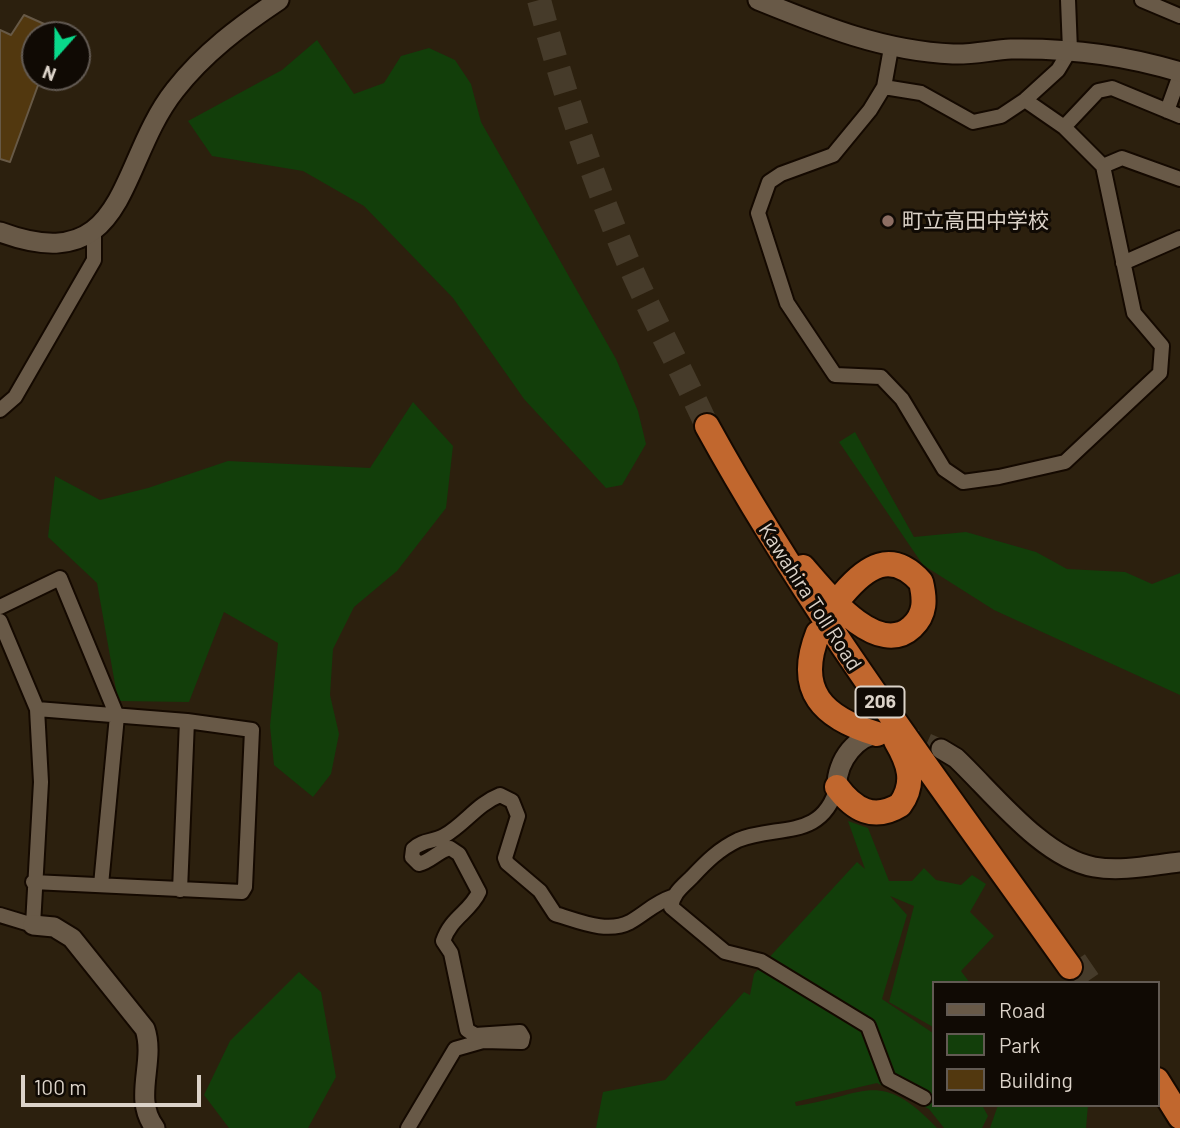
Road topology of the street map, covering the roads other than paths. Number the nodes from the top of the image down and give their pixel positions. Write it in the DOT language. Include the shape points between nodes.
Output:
graph roads {
  1 [pos="279,0"];
  2 [pos="758,0"];
  3 [pos="1068,0"];
  4 [pos="1142,0"];
  5 [pos="1180,16"];
  6 [pos="891,48"];
  7 [pos="1070,50"];
  8 [pos="1180,73"];
  9 [pos="884,87"];
  10 [pos="1025,100"];
  11 [pos="1174,113"];
  12 [pos="1064,127"];
  13 [pos="1103,166"];
  14 [pos="1180,179"];
  15 [pos="0,232"];
  16 [pos="94,232"];
  17 [pos="1180,238"];
  18 [pos="1123,263"];
  19 [pos="0,410"];
  20 [pos="789,550"];
  21 [pos="842,594"];
  22 [pos="0,607"];
  23 [pos="0,621"];
  24 [pos="820,625"];
  25 [pos="37,709"];
  26 [pos="117,716"];
  27 [pos="187,721"];
  28 [pos="881,734"];
  29 [pos="940,749"];
  30 [pos="837,787"];
  31 [pos="1180,862"];
  32 [pos="33,882"];
  33 [pos="101,885"];
  34 [pos="180,890"];
  35 [pos="672,897"];
  36 [pos="0,915"];
  37 [pos="33,925"];
  38 [pos="1159,1083"];
  39 [pos="924,1098"];
  40 [pos="1159,1103"];
  41 [pos="1180,1117"];
  42 [pos="155,1128"];
  43 [pos="408,1128"];
  44 [pos="1174,1128"];
  1 -- 16 [label="street" via="225,36 175,90 156,118 117,201"];
  2 -- 6 [label="street" via="836,32"];
  3 -- 7 [label="street"];
  4 -- 5 [label="street"];
  6 -- 7 [label="street" via="955,55 1010,49"];
  6 -- 9 [label="street"];
  7 -- 8 [label="street" via="1111,54"];
  7 -- 10 [label="street" via="1058,70"];
  8 -- 11 [label="street"];
  9 -- 10 [label="street" via="921,93 973,122 1000,116"];
  9 -- 18 [label="street" via="833,155 769,183 758,213 787,303 826,364 835,375 881,377 902,399 944,468 963,482 1065,462 1160,373 1162,346 1134,313"];
  10 -- 12 [label="street"];
  11 -- 12 [label="street" via="1112,88 1098,91"];
  12 -- 13 [label="street"];
  13 -- 14 [label="street" via="1122,158"];
  13 -- 18 [label="street"];
  15 -- 16 [label="street" via="53,245"];
  16 -- 19 [label="street" via="94,260 15,397"];
  17 -- 18 [label="street"];
  20 -- 21 [label="highway" via="832,600 862,626 878,633 908,631 924,609 920,582 903,567 877,565"];
  20 -- 24 [label="highway, Kawahira Toll Road / 206" via="712,423 748,501"];
  20 -- 24 [label="highway, Kawahira Toll Road / 206" via="859,659 1072,964"];
  22 -- 26 [label="street" via="60,578"];
  23 -- 25 [label="street"];
  24 -- 28 [label="highway" via="807,668 817,697 835,717"];
  24 -- 30 [label="highway" via="901,749 911,783 900,806 877,815 854,806"];
  25 -- 26 [label="street"];
  25 -- 32 [label="street" via="41,782"];
  26 -- 27 [label="street"];
  26 -- 33 [label="street"];
  27 -- 34 [label="street"];
  27 -- 34 [label="street" via="252,730 245,887 242,892"];
  28 -- 30 [label="street" via="846,755"];
  29 -- 31 [label="street" via="956,758 1042,841 1079,863 1116,869"];
  30 -- 35 [label="street" via="811,824 741,839 717,852"];
  32 -- 33 [label="street"];
  32 -- 37 [label="street"];
  33 -- 34 [label="street"];
  35 -- 39 [label="street" via="671,908 725,952 761,961 868,1026 888,1080"];
  35 -- 43 [label="street" via="614,928 555,914 540,891 507,863 518,816 512,801 500,795 482,802 443,837 419,843 412,857 419,864 450,848 459,854 479,892 474,903 449,925 443,941 451,953 467,1030 475,1035 520,1032 523,1037 522,1042 483,1041 455,1049"];
  36 -- 37 [label="street"];
  37 -- 42 [label="street" via="54,927 72,938 145,1030 149,1043 144,1105"];
  38 -- 41 [label="highway"];
  40 -- 44 [label="highway"];
}
